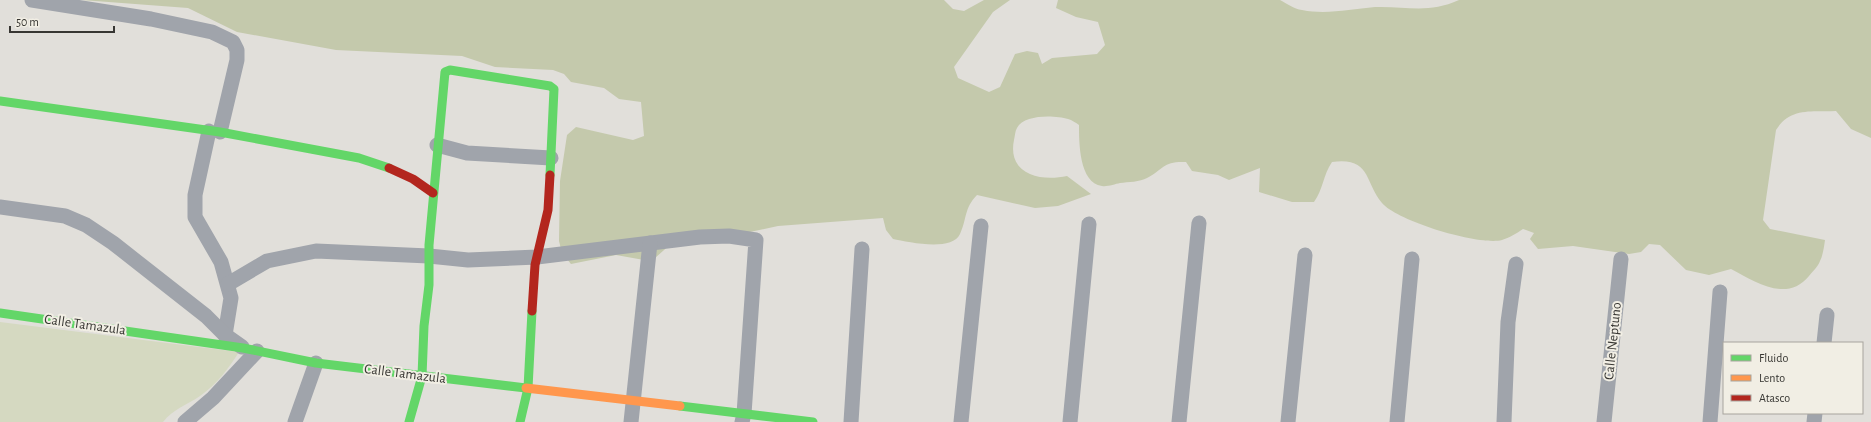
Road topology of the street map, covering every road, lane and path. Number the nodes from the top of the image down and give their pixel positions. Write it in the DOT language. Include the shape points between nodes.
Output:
graph roads {
  1 [pos="32,0"];
  2 [pos="0,101"];
  3 [pos="215,131"];
  4 [pos="437,145"];
  5 [pos="552,158"];
  6 [pos="433,193"];
  7 [pos="0,207"];
  8 [pos="1199,222"];
  9 [pos="1090,224"];
  10 [pos="981,226"];
  11 [pos="650,243"];
  12 [pos="862,249"];
  13 [pos="1305,255"];
  14 [pos="429,256"];
  15 [pos="537,257"];
  16 [pos="1412,259"];
  17 [pos="1621,259"];
  18 [pos="1516,264"];
  19 [pos="228,284"];
  20 [pos="1720,292"];
  21 [pos="0,313"];
  22 [pos="1827,315"];
  23 [pos="225,335"];
  24 [pos="1824,342"];
  25 [pos="250,350"];
  26 [pos="316,363"];
  27 [pos="422,376"];
  28 [pos="528,388"];
  29 [pos="634,401"];
  30 [pos="743,418"];
  31 [pos="185,422"];
  32 [pos="295,422"];
  33 [pos="409,422"];
  34 [pos="520,422"];
  35 [pos="631,422"];
  36 [pos="813,422"];
  37 [pos="851,422"];
  38 [pos="962,422"];
  39 [pos="1070,422"];
  40 [pos="1179,422"];
  41 [pos="1288,422"];
  42 [pos="1397,422"];
  43 [pos="1504,422"];
  44 [pos="1604,422"];
  45 [pos="1710,422"];
  1 -- 3 [label="street" via="151,19 212,32 233,42 238,60"];
  2 -- 3 [label="street"];
  3 -- 6 [label="street" via="374,162 414,179"];
  3 -- 19 [label="street" via="195,195 195,216 221,262"];
  4 -- 5 [label="street" via="467,153"];
  4 -- 5 [label="street" via="444,74 450,70 550,86 554,89 556,94"];
  4 -- 6 [label="street"];
  5 -- 15 [label="street" via="547,218"];
  6 -- 14 [label="street"];
  7 -- 23 [label="street" via="65,216 86,225 120,248 206,316"];
  8 -- 40 [label="street"];
  9 -- 39 [label="street"];
  10 -- 38 [label="street"];
  11 -- 15 [label="street"];
  11 -- 29 [label="street"];
  11 -- 30 [label="street" via="729,236 756,240"];
  12 -- 37 [label="street"];
  13 -- 41 [label="street"];
  14 -- 15 [label="street" via="468,260"];
  14 -- 19 [label="street" via="316,251 268,260"];
  14 -- 27 [label="street"];
  15 -- 28 [label="street"];
  16 -- 42 [label="street"];
  17 -- 44 [label="street, Calle Neptuno"];
  18 -- 43 [label="street" via="1508,322"];
  19 -- 23 [label="street" via="231,298"];
  20 -- 45 [label="street"];
  21 -- 25 [label="street, Calle Tamazula"];
  22 -- 24 [label="street"];
  23 -- 25 [label="street"];
  25 -- 26 [label="street, Calle Tamazula"];
  25 -- 31 [label="street" via="213,398"];
  26 -- 27 [label="street, Calle Tamazula"];
  26 -- 32 [label="street"];
  27 -- 28 [label="street, Calle Tamazula"];
  27 -- 33 [label="street"];
  28 -- 29 [label="street, Calle Tamazula"];
  28 -- 34 [label="street"];
  29 -- 30 [label="street, Calle Tamazula"];
  29 -- 35 [label="street"];
  30 -- 36 [label="street, Calle Tamazula"];
}
